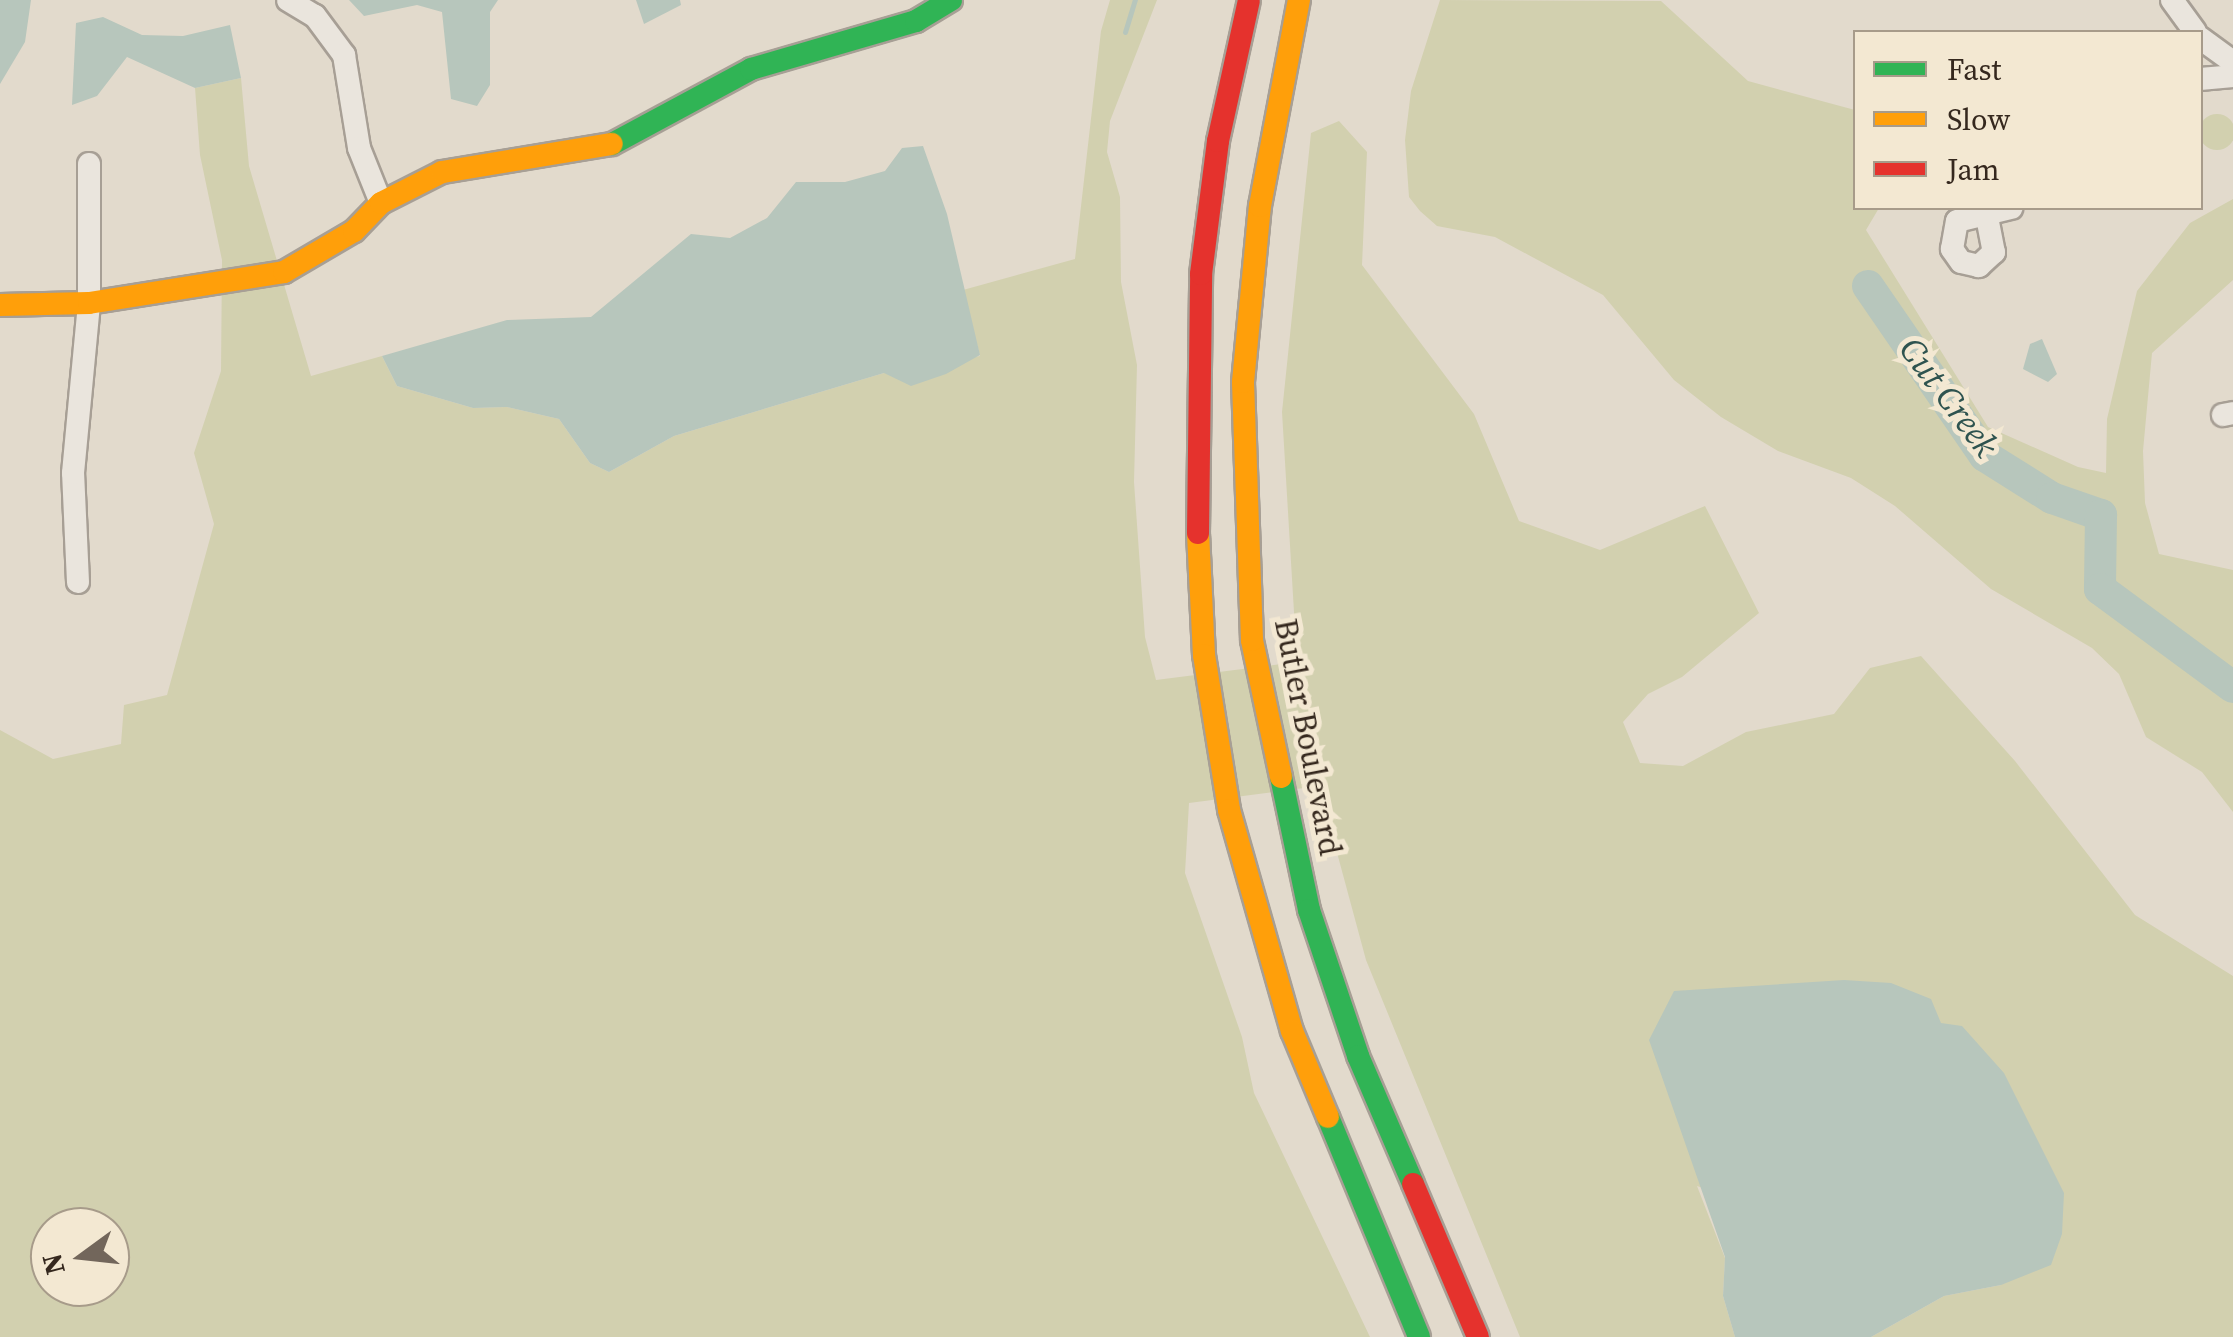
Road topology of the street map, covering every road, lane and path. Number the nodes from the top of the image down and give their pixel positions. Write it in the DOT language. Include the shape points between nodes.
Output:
graph roads {
  1 [pos="288,0"];
  2 [pos="951,0"];
  3 [pos="1249,0"];
  4 [pos="1299,0"];
  5 [pos="2172,0"];
  6 [pos="2170,30"];
  7 [pos="2193,30"];
  8 [pos="2203,40"];
  9 [pos="2233,62"];
  10 [pos="2233,76"];
  11 [pos="2203,79"];
  12 [pos="89,164"];
  13 [pos="381,202"];
  14 [pos="2006,210"];
  15 [pos="1987,217"];
  16 [pos="89,303"];
  17 [pos="0,305"];
  18 [pos="78,582"];
  19 [pos="1418,1337"];
  20 [pos="1478,1337"];
  1 -- 13 [label="street" via="315,16 344,55 358,148"];
  2 -- 13 [label="main road" via="916,22 751,69 612,144 442,172"];
  3 -- 19 [label="main road" via="1218,141 1201,274 1195,458 1204,654 1229,810 1292,1031"];
  4 -- 20 [label="main road, Butler Boulevard" via="1260,206 1243,382 1252,640 1309,910 1358,1056"];
  5 -- 6 [label="street"];
  5 -- 7 [label="street"];
  8 -- 9 [label="street"];
  10 -- 11 [label="street"];
  12 -- 16 [label="street"];
  13 -- 16 [label="main road" via="354,231 284,272"];
  14 -- 15 [label="street"];
  16 -- 17 [label="main road"];
  16 -- 18 [label="street" via="73,473"];
}
